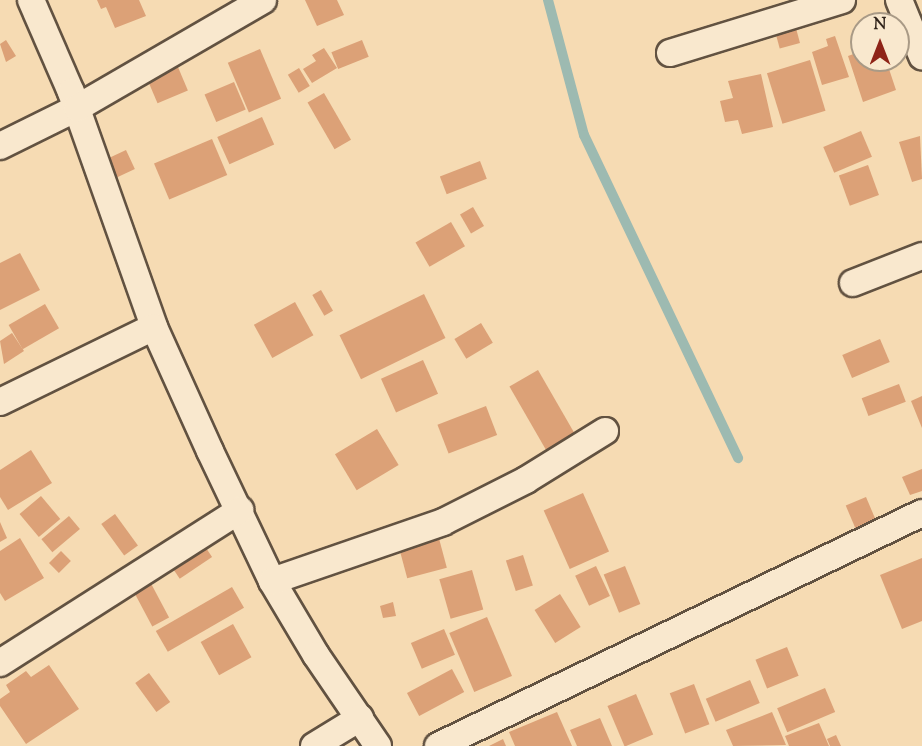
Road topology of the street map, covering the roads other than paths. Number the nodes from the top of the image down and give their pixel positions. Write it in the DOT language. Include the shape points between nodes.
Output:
graph roads {
  1 [pos="31,0"];
  2 [pos="263,0"];
  3 [pos="842,0"];
  4 [pos="899,0"];
  5 [pos="670,53"];
  6 [pos="922,56"];
  7 [pos="77,108"];
  8 [pos="0,146"];
  9 [pos="922,256"];
  10 [pos="852,283"];
  11 [pos="154,327"];
  12 [pos="0,402"];
  13 [pos="605,431"];
  14 [pos="240,510"];
  15 [pos="922,513"];
  16 [pos="272,581"];
  17 [pos="0,663"];
  18 [pos="360,718"];
  19 [pos="314,746"];
  20 [pos="378,746"];
  21 [pos="438,746"];
  1 -- 7 [label="street"];
  2 -- 7 [label="street"];
  3 -- 5 [label="street"];
  4 -- 6 [label="street"];
  7 -- 8 [label="street"];
  7 -- 11 [label="street"];
  9 -- 10 [label="street"];
  11 -- 12 [label="street"];
  11 -- 14 [label="street"];
  13 -- 16 [label="street" via="526,480 443,522"];
  14 -- 16 [label="street"];
  14 -- 17 [label="street"];
  15 -- 21 [label="street"];
  16 -- 18 [label="street"];
  18 -- 19 [label="street"];
  18 -- 20 [label="street"];
}
